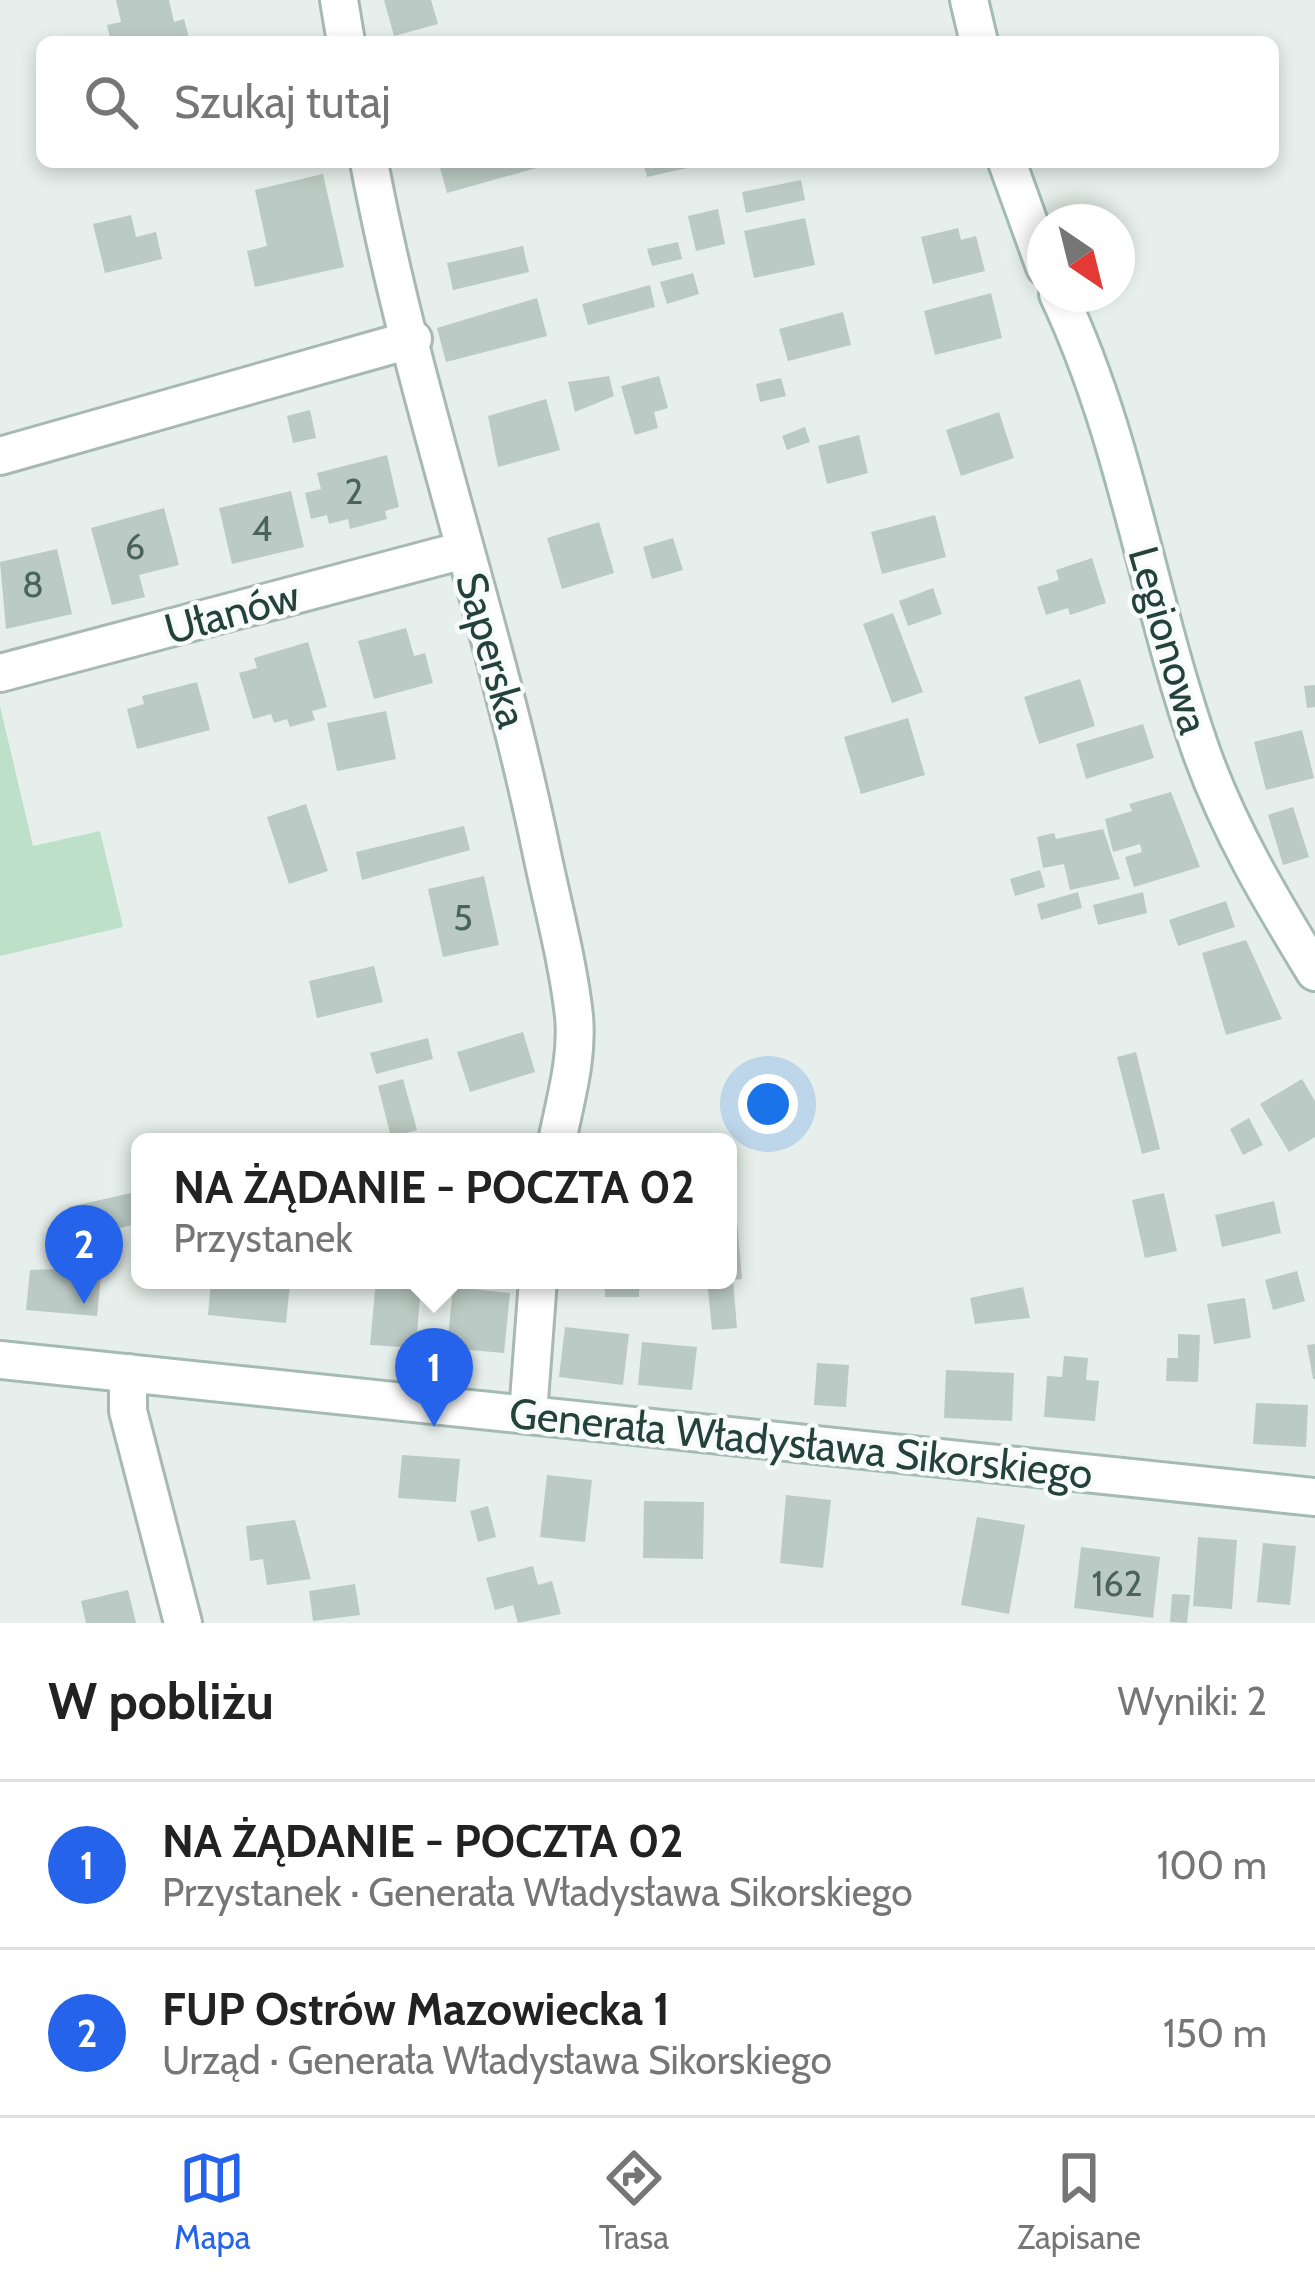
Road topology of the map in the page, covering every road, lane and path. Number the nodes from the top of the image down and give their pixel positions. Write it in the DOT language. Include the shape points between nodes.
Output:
graph roads {
  1 [pos="339,0"];
  2 [pos="968,0"];
  3 [pos="345,36"];
  4 [pos="977,36"];
  5 [pos="370,168"];
  6 [pos="1009,168"];
  7 [pos="1027,217"];
  8 [pos="1066,312"];
  9 [pos="413,339"];
  10 [pos="0,455"];
  11 [pos="464,550"];
  12 [pos="0,673"];
  13 [pos="1315,971"];
  14 [pos="559,1133"];
  15 [pos="537,1289"];
  16 [pos="0,1360"];
  17 [pos="128,1373"];
  18 [pos="528,1414"];
  19 [pos="1315,1498"];
  20 [pos="183,1623"];
  1 -- 3 [label="street"];
  2 -- 4 [label="street"];
  5 -- 9 [label="street, Saperska"];
  6 -- 7 [label="street"];
  8 -- 13 [label="street, Legionowa" via="1094,376 1201,752 1252,871"];
  9 -- 10 [label="street"];
  9 -- 11 [label="street, Saperska"];
  11 -- 12 [label="street, Ułanów"];
  11 -- 14 [label="street, Saperska" via="518,739 574,1016"];
  15 -- 18 [label="street"];
  16 -- 17 [label="street, Generała Władysława Sikorskiego"];
  17 -- 18 [label="street, Generała Władysława Sikorskiego"];
  17 -- 20 [label="street" via="128,1412"];
  18 -- 19 [label="street, Generała Władysława Sikorskiego"];
}
